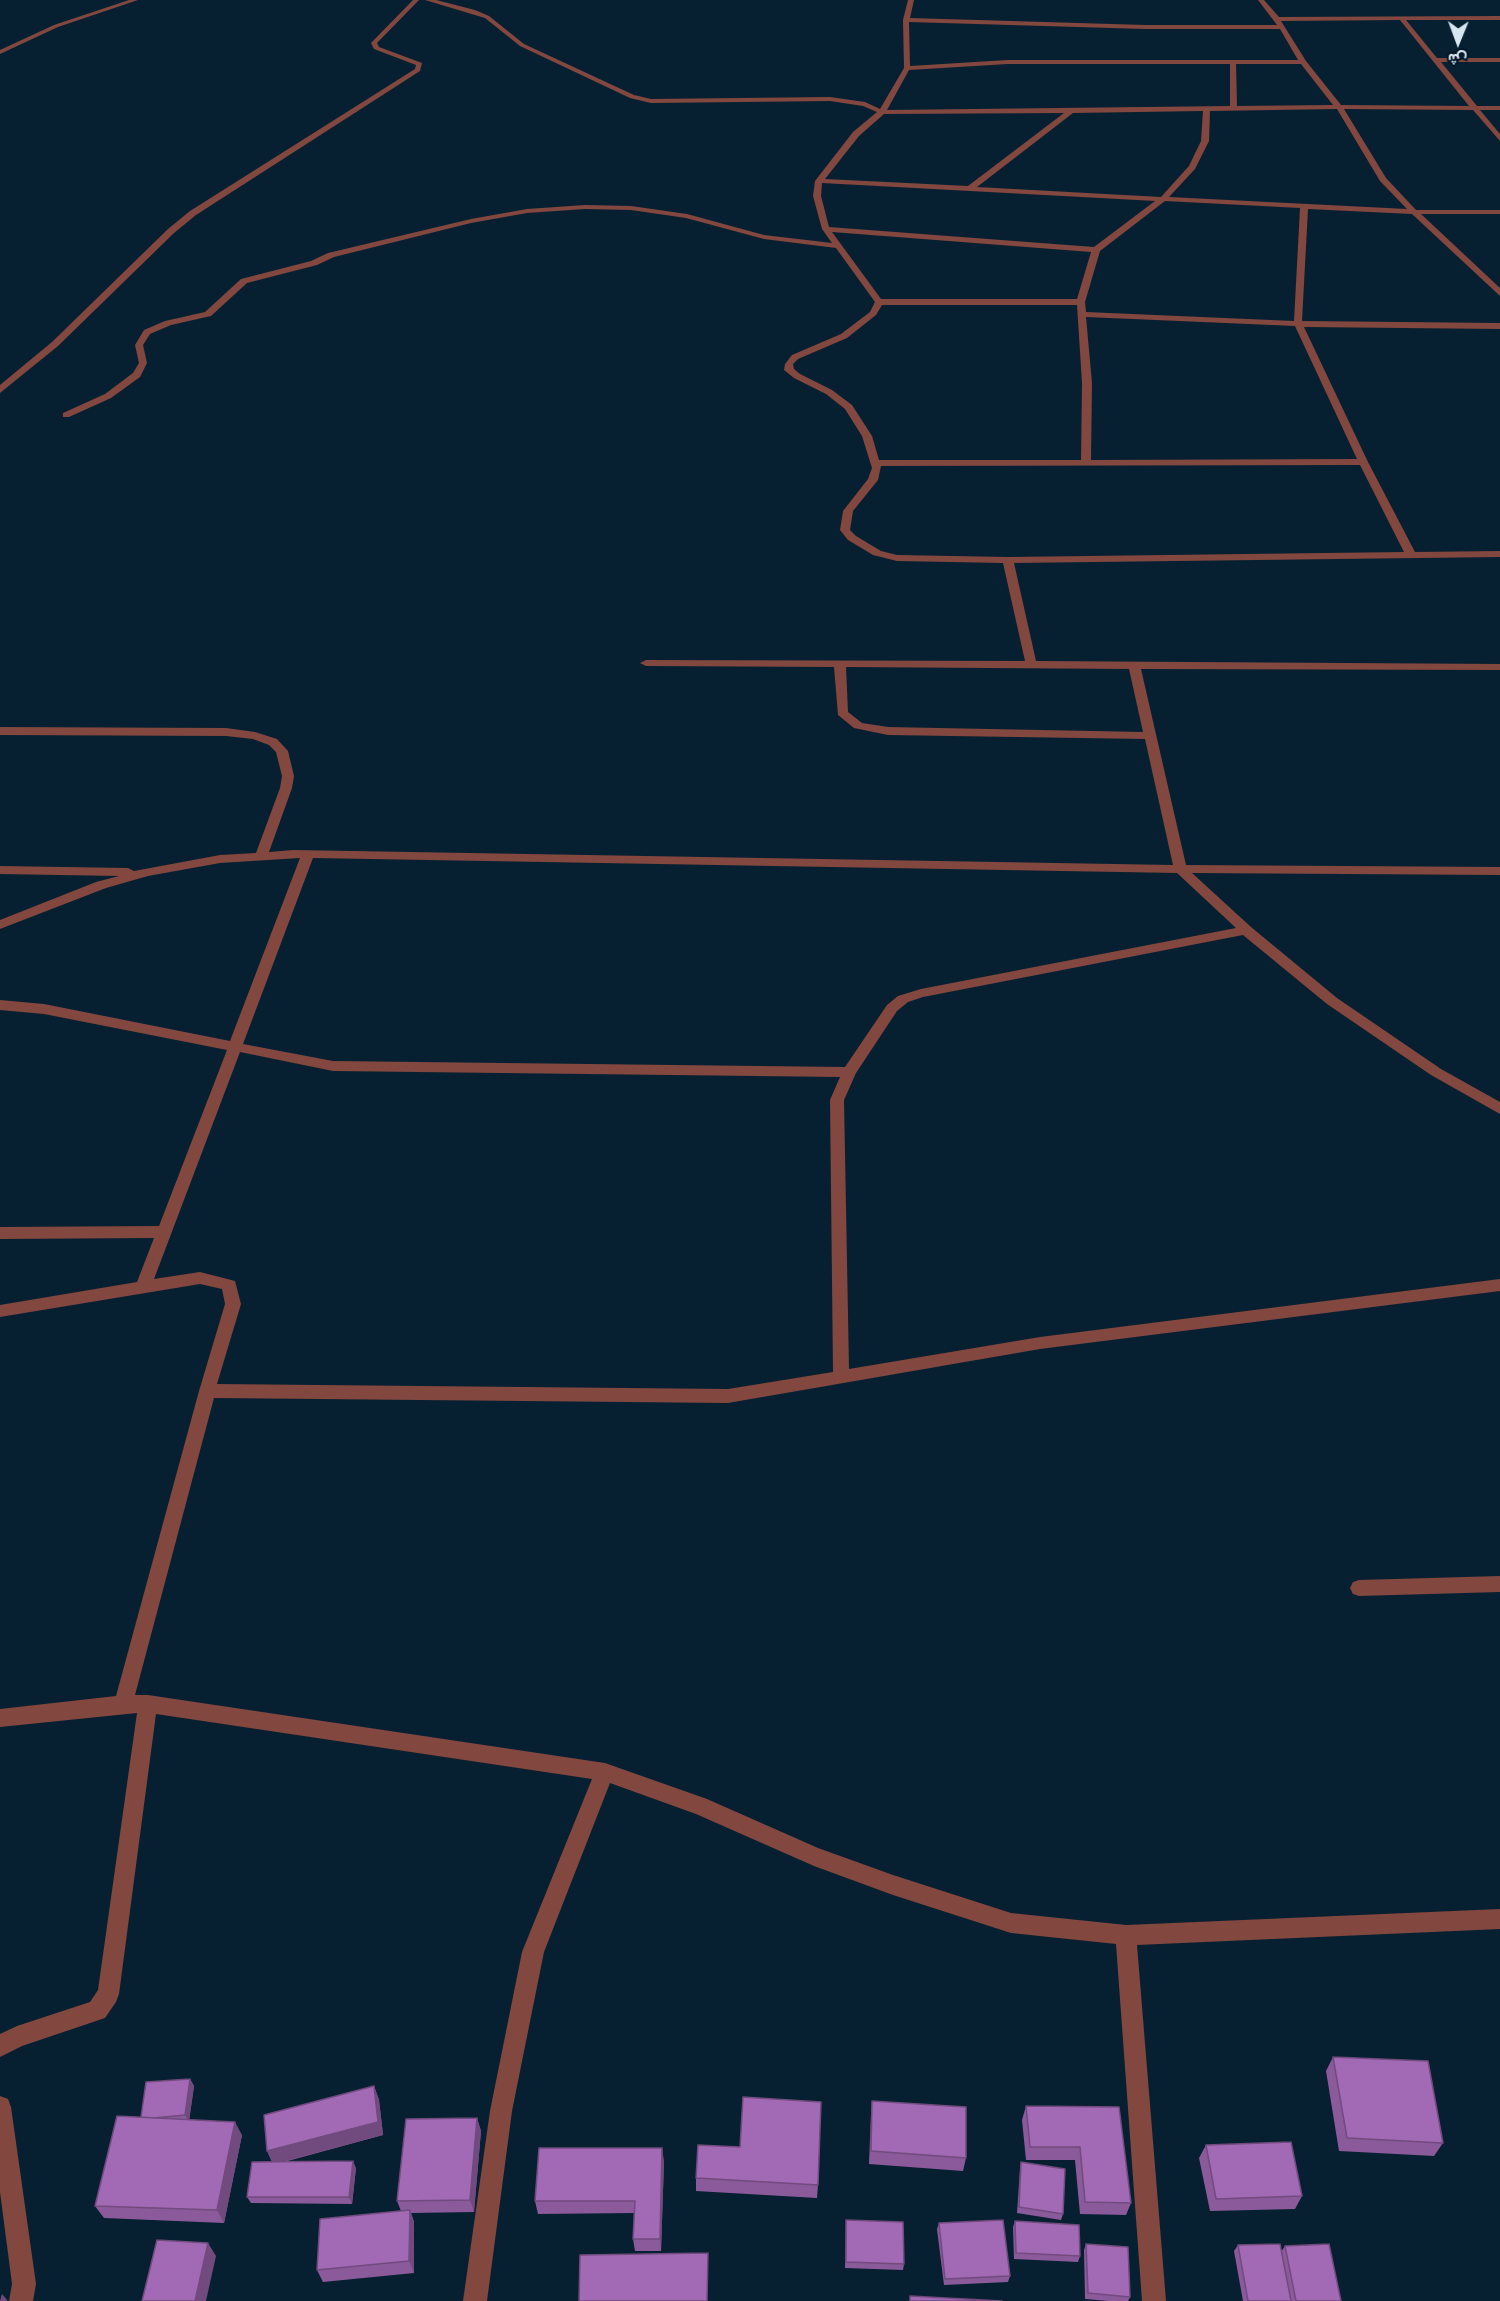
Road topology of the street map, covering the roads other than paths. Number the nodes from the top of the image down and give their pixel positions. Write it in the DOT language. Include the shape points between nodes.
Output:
graph roads {
  1 [pos="135,0"];
  2 [pos="416,0"];
  3 [pos="428,0"];
  4 [pos="911,0"];
  5 [pos="1261,0"];
  6 [pos="1401,18"];
  7 [pos="1500,18"];
  8 [pos="906,20"];
  9 [pos="1279,23"];
  10 [pos="0,52"];
  11 [pos="1437,60"];
  12 [pos="1500,60"];
  13 [pos="1233,62"];
  14 [pos="1303,62"];
  15 [pos="907,68"];
  16 [pos="1234,108"];
  17 [pos="1473,108"];
  18 [pos="1500,108"];
  19 [pos="1207,109"];
  20 [pos="1340,109"];
  21 [pos="1071,111"];
  22 [pos="882,112"];
  23 [pos="1500,139"];
  24 [pos="819,181"];
  25 [pos="971,188"];
  26 [pos="1164,198"];
  27 [pos="1304,207"];
  28 [pos="1414,212"];
  29 [pos="1500,212"];
  30 [pos="826,229"];
  31 [pos="838,246"];
  32 [pos="1096,250"];
  33 [pos="1500,277"];
  34 [pos="1485,278"];
  35 [pos="1500,293"];
  36 [pos="879,302"];
  37 [pos="1081,302"];
  38 [pos="1082,314"];
  39 [pos="1298,324"];
  40 [pos="1500,326"];
  41 [pos="0,390"];
  42 [pos="66,415"];
  43 [pos="1086,462"];
  44 [pos="1363,462"];
  45 [pos="876,463"];
  46 [pos="1500,554"];
  47 [pos="1411,555"];
  48 [pos="1008,560"];
  49 [pos="646,663"];
  50 [pos="840,664"];
  51 [pos="1134,664"];
  52 [pos="1031,665"];
  53 [pos="1500,667"];
  54 [pos="0,731"];
  55 [pos="1150,736"];
  56 [pos="308,855"];
  57 [pos="261,856"];
  58 [pos="1180,869"];
  59 [pos="0,870"];
  60 [pos="1500,871"];
  61 [pos="146,872"];
  62 [pos="0,925"];
  63 [pos="1246,930"];
  64 [pos="0,1005"];
  65 [pos="235,1047"];
  66 [pos="849,1072"];
  67 [pos="1500,1109"];
  68 [pos="164,1232"];
  69 [pos="0,1233"];
  70 [pos="1500,1286"];
  71 [pos="142,1288"];
  72 [pos="0,1311"];
  73 [pos="841,1377"];
  74 [pos="207,1391"];
  75 [pos="1500,1584"];
  76 [pos="1359,1588"];
  77 [pos="123,1704"];
  78 [pos="148,1704"];
  79 [pos="0,1718"];
  80 [pos="605,1772"];
  81 [pos="1500,1919"];
  82 [pos="1126,1935"];
  83 [pos="0,2046"];
  84 [pos="0,2107"];
  85 [pos="21,2301"];
  86 [pos="475,2301"];
  87 [pos="1154,2301"];
  1 -- 10 [label="street" via="56,26"];
  2 -- 41 [label="street" via="374,43 376,48 420,64 418,70 193,213 55,344"];
  3 -- 22 [label="street" via="487,17 522,45 632,97 671,102 831,99 865,104"];
  4 -- 8 [label="street"];
  5 -- 9 [label="street"];
  6 -- 7 [label="street"];
  6 -- 9 [label="street"];
  6 -- 11 [label="street"];
  8 -- 9 [label="street" via="1145,27"];
  8 -- 15 [label="street"];
  9 -- 14 [label="street"];
  11 -- 12 [label="street"];
  11 -- 17 [label="street"];
  13 -- 14 [label="street"];
  13 -- 15 [label="street" via="1008,62"];
  13 -- 16 [label="street"];
  14 -- 20 [label="street"];
  15 -- 22 [label="street"];
  16 -- 19 [label="street"];
  16 -- 20 [label="street"];
  17 -- 18 [label="street"];
  17 -- 20 [label="street"];
  17 -- 23 [label="street"];
  19 -- 21 [label="street"];
  19 -- 26 [label="street" via="1205,141 1192,167"];
  20 -- 28 [label="street" via="1383,179"];
  21 -- 22 [label="street"];
  21 -- 25 [label="street"];
  22 -- 24 [label="street" via="856,134"];
  24 -- 25 [label="street"];
  24 -- 30 [label="street" via="817,196"];
  25 -- 26 [label="street"];
  26 -- 27 [label="street"];
  26 -- 32 [label="street"];
  27 -- 28 [label="street"];
  27 -- 39 [label="street"];
  28 -- 29 [label="street"];
  28 -- 34 [label="street"];
  30 -- 31 [label="street"];
  30 -- 32 [label="street"];
  31 -- 36 [label="street"];
  31 -- 42 [label="street" via="765,237 687,216 631,208 527,211 471,221 244,281 208,314 147,332 139,345 143,363 137,375 108,396"];
  32 -- 37 [label="street"];
  33 -- 34 [label="street"];
  34 -- 35 [label="street"];
  36 -- 37 [label="street"];
  36 -- 45 [label="street" via="873,313 844,336 795,357 789,364 789,370 796,376 849,407 867,436"];
  37 -- 38 [label="street"];
  38 -- 39 [label="street"];
  38 -- 43 [label="street" via="1087,384"];
  39 -- 40 [label="street"];
  39 -- 44 [label="street"];
  43 -- 44 [label="street"];
  43 -- 45 [label="street"];
  44 -- 47 [label="street"];
  45 -- 48 [label="street" via="873,480 848,511 845,530 852,538 886,556"];
  46 -- 47 [label="street"];
  47 -- 48 [label="street"];
  48 -- 52 [label="street"];
  49 -- 50 [label="street"];
  50 -- 52 [label="street"];
  50 -- 55 [label="street" via="842,713 858,726 888,732"];
  51 -- 52 [label="street"];
  51 -- 53 [label="street"];
  51 -- 55 [label="street"];
  54 -- 57 [label="street" via="226,732 273,742 282,751 288,776"];
  55 -- 58 [label="street"];
  56 -- 57 [label="street"];
  56 -- 58 [label="street"];
  56 -- 65 [label="street"];
  57 -- 61 [label="street"];
  58 -- 60 [label="street"];
  58 -- 63 [label="street"];
  59 -- 61 [label="street"];
  61 -- 62 [label="street" via="100,885"];
  63 -- 66 [label="street" via="903,999 892,1008"];
  63 -- 67 [label="street" via="1332,1001 1436,1072"];
  64 -- 65 [label="street" via="44,1009"];
  65 -- 66 [label="street" via="355,1068"];
  65 -- 68 [label="street"];
  66 -- 73 [label="street" via="837,1100"];
  68 -- 69 [label="street"];
  68 -- 71 [label="street"];
  70 -- 73 [label="street" via="1040,1343"];
  71 -- 72 [label="street"];
  71 -- 74 [label="street" via="200,1278 229,1285 233,1304"];
  73 -- 74 [label="street" via="728,1396"];
  74 -- 77 [label="street"];
  75 -- 76 [label="street"];
  77 -- 78 [label="street"];
  77 -- 79 [label="street"];
  78 -- 80 [label="street"];
  78 -- 83 [label="street" via="108,1994 97,2010"];
  80 -- 82 [label="street" via="700,1806 814,1856 1011,1923"];
  80 -- 86 [label="street" via="533,1952 501,2111"];
  81 -- 82 [label="street"];
  82 -- 87 [label="street"];
  84 -- 85 [label="street" via="24,2284"];
}
